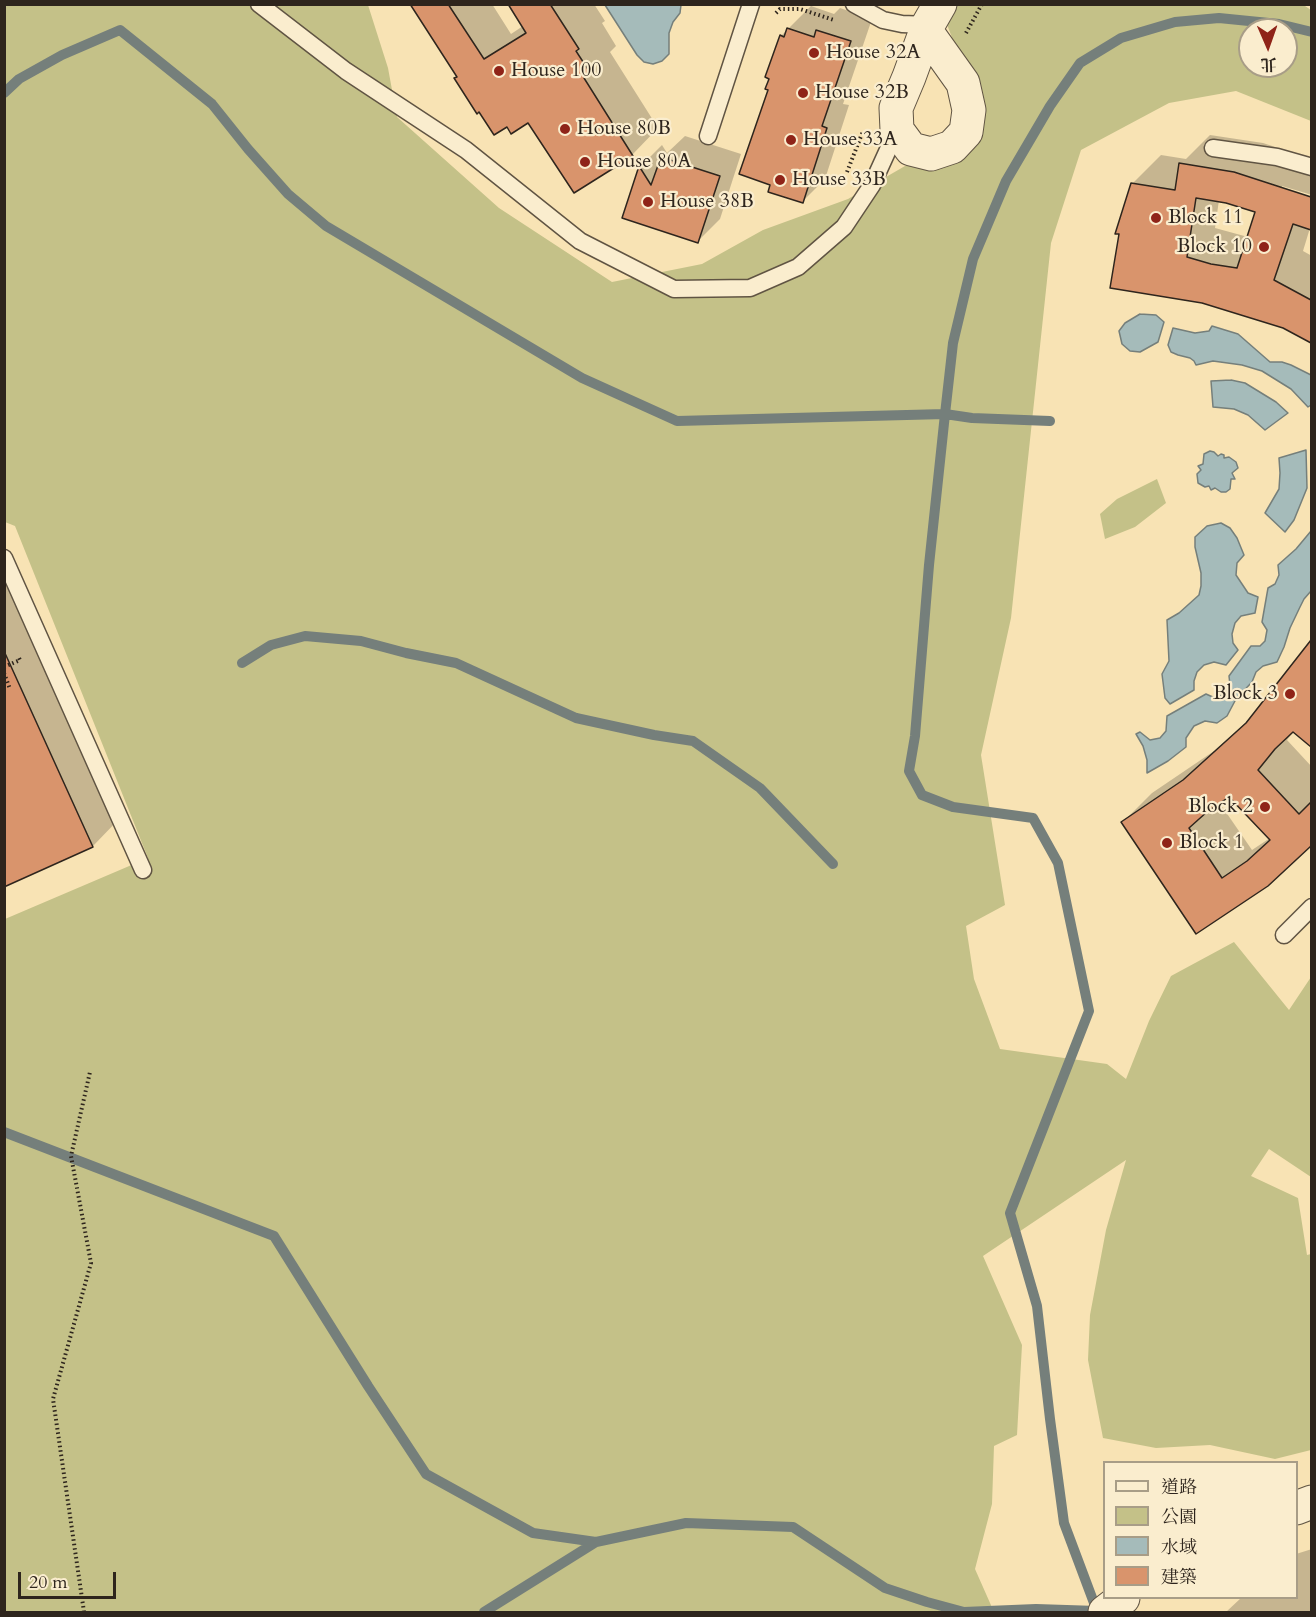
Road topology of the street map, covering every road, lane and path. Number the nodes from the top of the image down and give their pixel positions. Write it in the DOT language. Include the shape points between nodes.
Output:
graph roads {
  1 [pos="259,4"];
  2 [pos="751,4"];
  3 [pos="854,4"];
  4 [pos="931,15"];
  5 [pos="773,16"];
  6 [pos="844,24"];
  7 [pos="865,126"];
  8 [pos="897,130"];
  9 [pos="708,136"];
  10 [pos="1213,148"];
  11 [pos="1311,167"];
  12 [pos="846,175"];
  13 [pos="4,558"];
  14 [pos="17,655"];
  15 [pos="4,667"];
  16 [pos="4,672"];
  17 [pos="10,689"];
  18 [pos="143,870"];
  19 [pos="1311,907"];
  20 [pos="1284,935"];
  21 [pos="90,1072"];
  22 [pos="84,1612"];
  1 -- 8 [label="lane" via="346,71 466,150 580,241 674,289 750,288 798,267 844,227 872,185"];
  2 -- 9 [label="lane"];
  3 -- 4 [label="lane" via="883,20 902,24"];
  4 -- 8 [label="street" via="896,108"];
  4 -- 8 [label="street" via="963,83 969,110 966,132 952,147 931,154 911,149"];
  5 -- 6 [label="path" via="780,9 800,9"];
  7 -- 12 [label="path"];
  10 -- 11 [label="lane" via="1277,157"];
  13 -- 18 [label="lane"];
  14 -- 15 [label="path" via="20,660"];
  16 -- 17 [label="path"];
  19 -- 20 [label="lane"];
  21 -- 22 [label="path" via="71,1156 91,1263 53,1399"];
}
